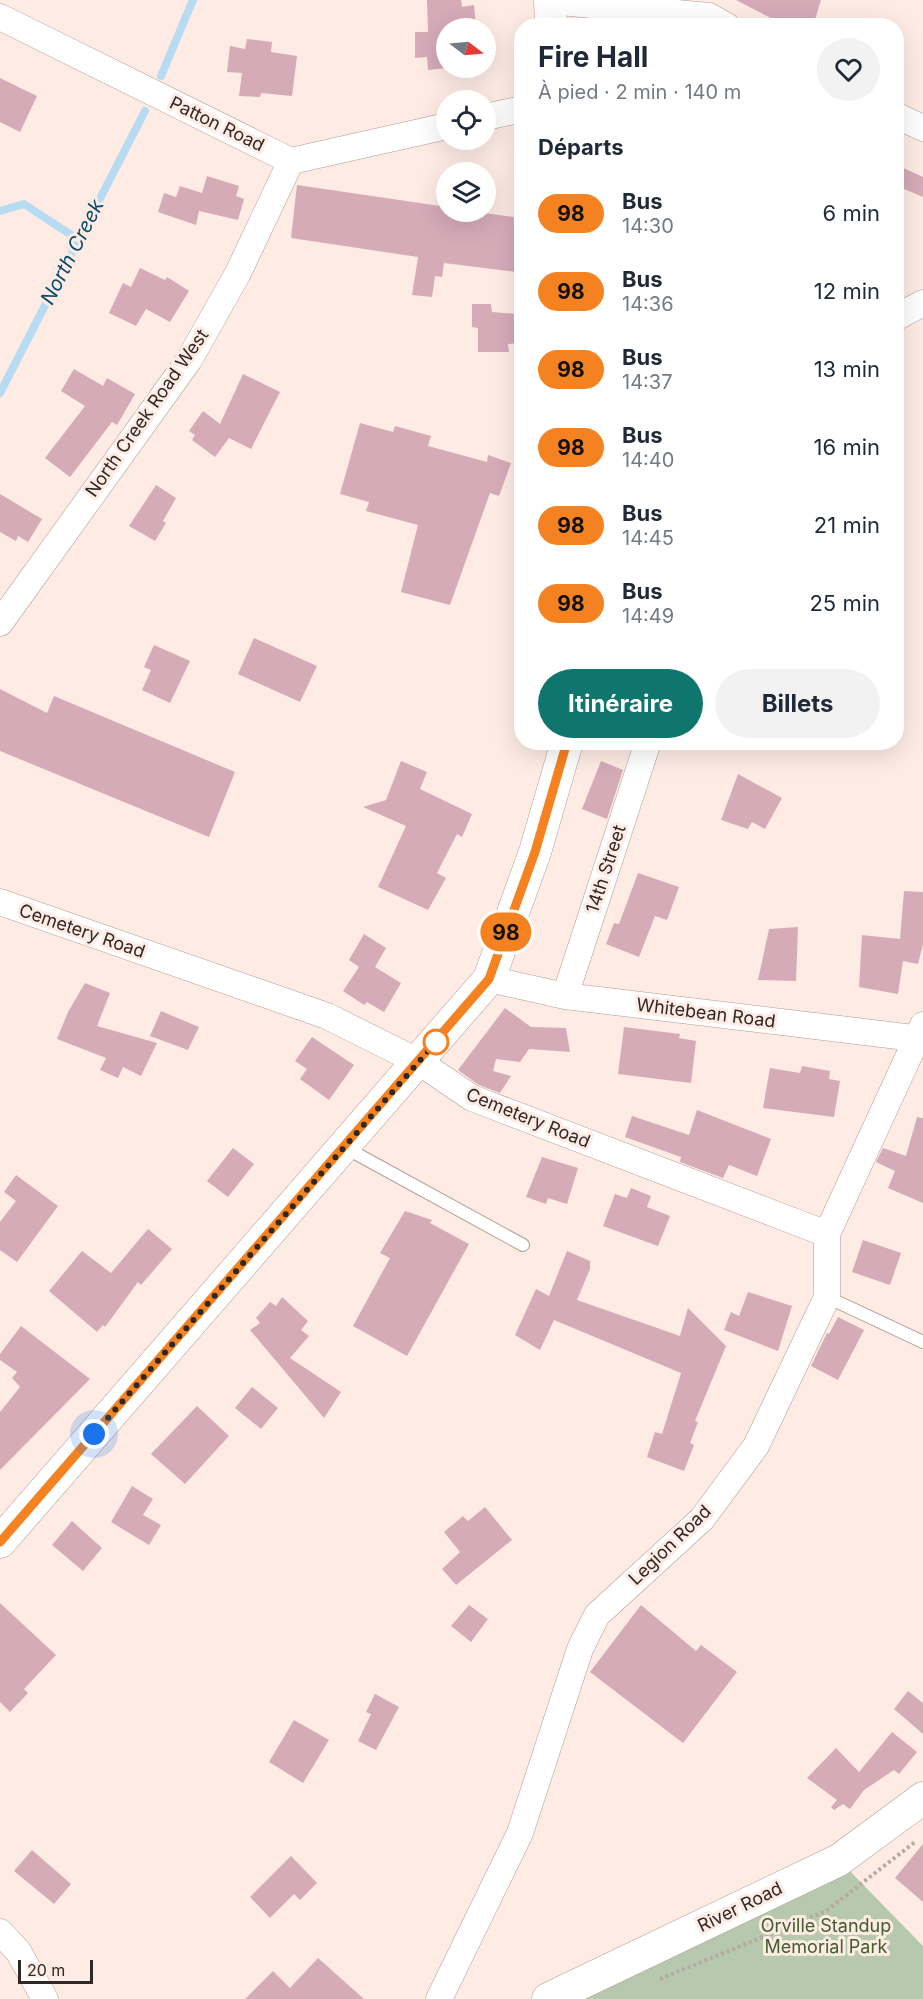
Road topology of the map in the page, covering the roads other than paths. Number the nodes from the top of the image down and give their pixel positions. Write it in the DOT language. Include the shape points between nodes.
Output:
graph roads {
  1 [pos="550,9"];
  2 [pos="718,14"];
  3 [pos="0,17"];
  4 [pos="514,111"];
  5 [pos="496,115"];
  6 [pos="904,119"];
  7 [pos="436,128"];
  8 [pos="923,128"];
  9 [pos="291,161"];
  10 [pos="0,622"];
  11 [pos="565,750"];
  12 [pos="645,750"];
  13 [pos="0,902"];
  14 [pos="489,979"];
  15 [pos="565,996"];
  16 [pos="920,1034"];
  17 [pos="418,1062"];
  18 [pos="343,1146"];
  19 [pos="827,1234"];
  20 [pos="523,1245"];
  21 [pos="827,1297"];
  22 [pos="923,1342"];
  23 [pos="0,1542"];
  24 [pos="923,1798"];
  25 [pos="0,1932"];
  26 [pos="45,1999"];
  27 [pos="439,1999"];
  28 [pos="548,1999"];
  1 -- 2 [label="street"];
  3 -- 9 [label="street, Patton Road"];
  4 -- 5 [label="street"];
  6 -- 8 [label="street"];
  7 -- 9 [label="street"];
  9 -- 10 [label="street, North Creek Road West" via="238,273 189,360"];
  11 -- 14 [label="street" via="535,852"];
  12 -- 15 [label="street, 14th Street"];
  13 -- 17 [label="street, Cemetery Road" via="327,1016"];
  14 -- 15 [label="street, Whitebean Road"];
  14 -- 17 [label="street"];
  15 -- 16 [label="street, Whitebean Road"];
  16 -- 19 [label="street, Legion Road"];
  17 -- 18 [label="street"];
  17 -- 19 [label="street, Cemetery Road" via="472,1098"];
  18 -- 20 [label="lane"];
  18 -- 23 [label="street"];
  19 -- 21 [label="street, Legion Road"];
  21 -- 22 [label="lane"];
  21 -- 27 [label="street, Legion Road" via="756,1446 702,1519 597,1615 580,1649 520,1833"];
  24 -- 28 [label="street, River Road" via="839,1860"];
  25 -- 26 [label="street" via="18,1951"];
}
